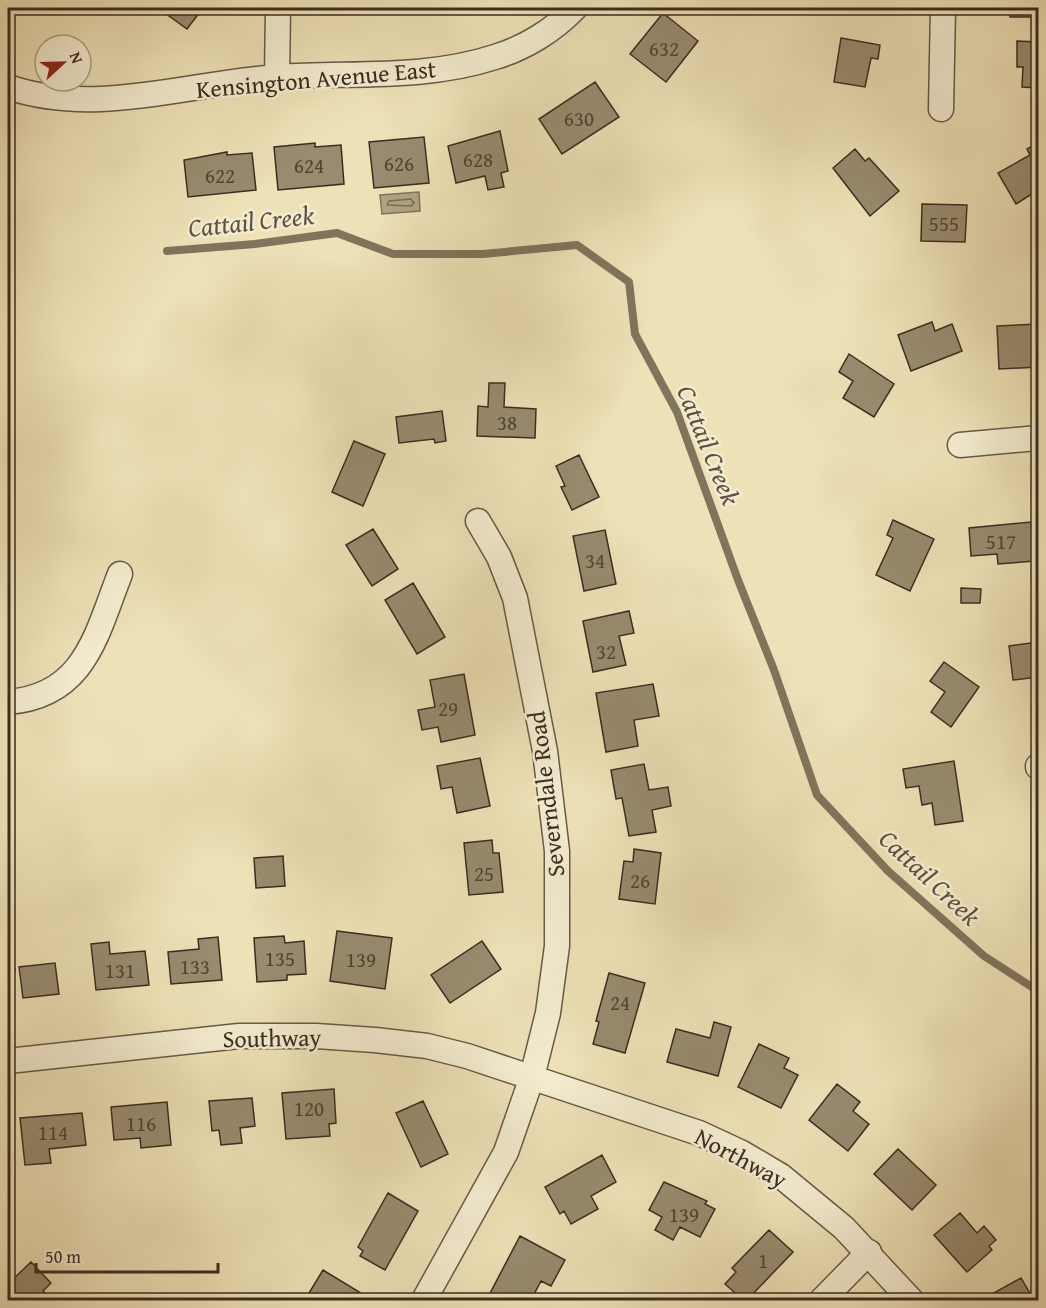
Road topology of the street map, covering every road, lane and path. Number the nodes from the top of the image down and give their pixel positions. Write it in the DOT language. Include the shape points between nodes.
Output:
graph roads {
  1 [pos="278,8"];
  2 [pos="575,8"];
  3 [pos="943,8"];
  4 [pos="277,77"];
  5 [pos="8,87"];
  6 [pos="941,109"];
  7 [pos="1038,438"];
  8 [pos="960,445"];
  9 [pos="478,521"];
  10 [pos="120,574"];
  11 [pos="8,702"];
  12 [pos="8,1061"];
  13 [pos="532,1077"];
  14 [pos="869,1252"];
  15 [pos="424,1300"];
  16 [pos="822,1300"];
  17 [pos="911,1300"];
  1 -- 4 [label="street"];
  2 -- 4 [label="street, Kensington Avenue East" via="550,30 494,58 380,76"];
  3 -- 6 [label="street"];
  4 -- 5 [label="street, Kensington Avenue East" via="89,100 33,96"];
  7 -- 8 [label="street"];
  9 -- 13 [label="street, Severndale Road" via="516,598 545,751 557,851 557,946 548,1013"];
  10 -- 11 [label="street" via="82,665 49,690"];
  12 -- 13 [label="street, Southway" via="238,1036 315,1036 427,1046"];
  13 -- 14 [label="street, Northway" via="699,1132 742,1153 781,1176"];
  13 -- 15 [label="street, Severndale Road" via="506,1152"];
  14 -- 16 [label="street"];
  14 -- 17 [label="street, Northway"];
}
